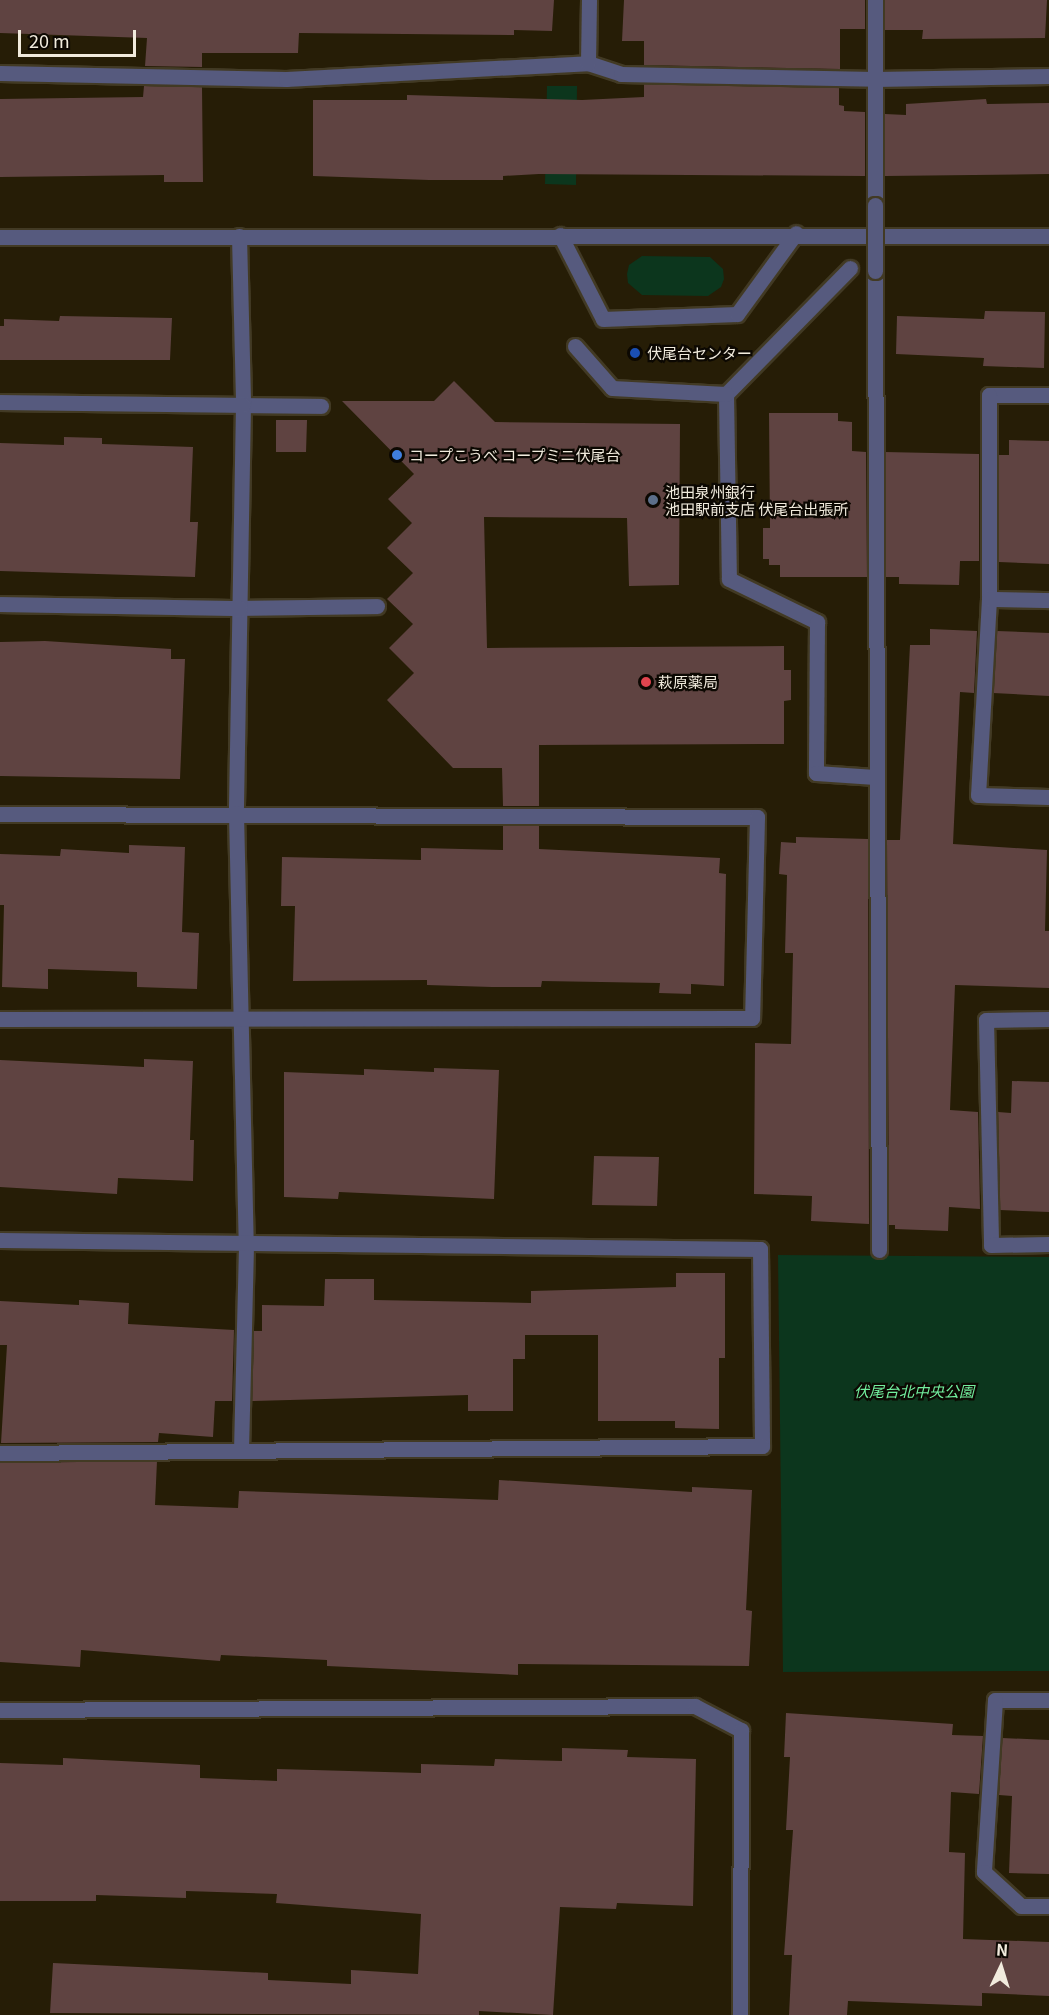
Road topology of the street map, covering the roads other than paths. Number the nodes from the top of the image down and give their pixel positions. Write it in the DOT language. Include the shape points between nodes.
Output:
graph roads {
  1 [pos="589,0"];
  2 [pos="875,0"];
  3 [pos="588,63"];
  4 [pos="0,73"];
  5 [pos="1049,76"];
  6 [pos="875,79"];
  7 [pos="796,233"];
  8 [pos="560,235"];
  9 [pos="240,236"];
  10 [pos="1049,236"];
  11 [pos="0,237"];
  12 [pos="850,268"];
  13 [pos="575,346"];
  14 [pos="726,394"];
  15 [pos="1049,395"];
  16 [pos="0,402"];
  17 [pos="243,405"];
  18 [pos="321,406"];
  19 [pos="989,599"];
  20 [pos="1049,600"];
  21 [pos="0,604"];
  22 [pos="377,606"];
  23 [pos="240,608"];
  24 [pos="875,777"];
  25 [pos="1049,797"];
  26 [pos="236,813"];
  27 [pos="0,814"];
  28 [pos="0,1019"];
  29 [pos="240,1019"];
  30 [pos="1049,1019"];
  31 [pos="0,1240"];
  32 [pos="1049,1244"];
  33 [pos="246,1246"];
  34 [pos="879,1250"];
  35 [pos="241,1450"];
  36 [pos="0,1453"];
  37 [pos="1049,1700"];
  38 [pos="0,1710"];
  39 [pos="1049,1906"];
  40 [pos="740,2015"];
  1 -- 3 [label="street"];
  2 -- 6 [label="street"];
  3 -- 4 [label="street" via="286,79"];
  3 -- 6 [label="street" via="621,74"];
  5 -- 6 [label="street"];
  6 -- 24 [label="street, bridge"];
  7 -- 8 [label="street"];
  7 -- 8 [label="street" via="737,314 603,319"];
  7 -- 10 [label="street"];
  8 -- 9 [label="street"];
  9 -- 11 [label="street"];
  9 -- 17 [label="street"];
  12 -- 14 [label="street"];
  13 -- 14 [label="street" via="612,388"];
  14 -- 24 [label="street" via="729,579 817,622 816,773"];
  15 -- 19 [label="street" via="989,395"];
  16 -- 17 [label="street"];
  17 -- 18 [label="street"];
  17 -- 23 [label="street"];
  19 -- 20 [label="street"];
  19 -- 25 [label="street" via="978,795"];
  21 -- 23 [label="street"];
  22 -- 23 [label="street"];
  23 -- 26 [label="street"];
  24 -- 34 [label="street"];
  26 -- 27 [label="street"];
  26 -- 29 [label="street"];
  26 -- 29 [label="street" via="757,817 752,1018"];
  28 -- 29 [label="street"];
  29 -- 33 [label="street"];
  30 -- 32 [label="street" via="986,1020 991,1245"];
  31 -- 33 [label="street"];
  33 -- 35 [label="street"];
  33 -- 35 [label="street" via="760,1249 762,1446"];
  35 -- 36 [label="street"];
  37 -- 39 [label="street" via="995,1700 984,1872 1021,1906"];
  38 -- 40 [label="street" via="695,1706 741,1730"];
}
